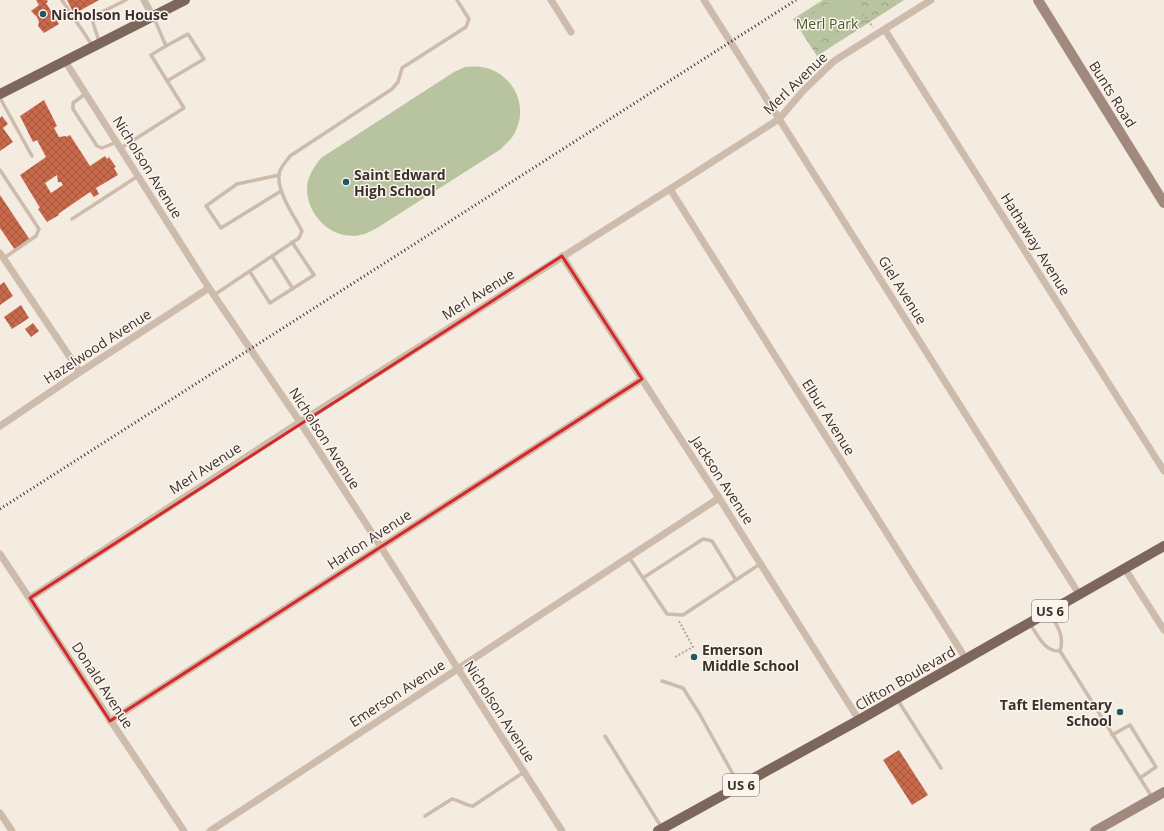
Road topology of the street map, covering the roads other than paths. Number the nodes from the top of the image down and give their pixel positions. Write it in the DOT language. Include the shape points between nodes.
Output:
graph roads {
  1 [pos="62,0"];
  2 [pos="126,0"];
  3 [pos="144,0"];
  4 [pos="185,0"];
  5 [pos="457,0"];
  6 [pos="552,0"];
  7 [pos="704,0"];
  8 [pos="931,0"];
  9 [pos="1038,0"];
  10 [pos="153,17"];
  11 [pos="885,30"];
  12 [pos="571,32"];
  13 [pos="96,45"];
  14 [pos="166,46"];
  15 [pos="65,61"];
  16 [pos="167,81"];
  17 [pos="86,93"];
  18 [pos="0,94"];
  19 [pos="0,98"];
  20 [pos="779,119"];
  21 [pos="118,145"];
  22 [pos="32,156"];
  23 [pos="0,170"];
  24 [pos="278,174"];
  25 [pos="138,176"];
  26 [pos="670,189"];
  27 [pos="281,191"];
  28 [pos="1164,204"];
  29 [pos="72,219"];
  30 [pos="292,242"];
  31 [pos="2,255"];
  32 [pos="272,256"];
  33 [pos="562,256"];
  34 [pos="250,272"];
  35 [pos="209,288"];
  36 [pos="293,289"];
  37 [pos="214,295"];
  38 [pos="80,372"];
  39 [pos="642,379"];
  40 [pos="300,422"];
  41 [pos="0,426"];
  42 [pos="1164,471"];
  43 [pos="719,498"];
  44 [pos="1164,546"];
  45 [pos="381,547"];
  46 [pos="0,554"];
  47 [pos="629,557"];
  48 [pos="760,564"];
  49 [pos="1125,569"];
  50 [pos="643,578"];
  51 [pos="736,580"];
  52 [pos="1079,594"];
  53 [pos="30,598"];
  54 [pos="1049,612"];
  55 [pos="1030,622"];
  56 [pos="1164,630"];
  57 [pos="1060,651"];
  58 [pos="966,659"];
  59 [pos="458,670"];
  60 [pos="662,681"];
  61 [pos="896,698"];
  62 [pos="860,720"];
  63 [pos="110,721"];
  64 [pos="1112,735"];
  65 [pos="605,736"];
  66 [pos="941,768"];
  67 [pos="524,772"];
  68 [pos="1140,778"];
  69 [pos="740,786"];
  70 [pos="1164,792"];
  71 [pos="1153,799"];
  72 [pos="0,813"];
  73 [pos="425,816"];
  74 [pos="1108,828"];
  75 [pos="660,830"];
  76 [pos="12,831"];
  77 [pos="184,831"];
  78 [pos="210,831"];
  79 [pos="562,831"];
  80 [pos="1095,831"];
  1 -- 13 [label="lane"];
  2 -- 13 [label="lane" via="96,15 93,23"];
  3 -- 10 [label="street"];
  4 -- 10 [label="main road"];
  5 -- 24 [label="lane" via="469,19 466,27 402,68 398,82 392,89 290,156"];
  6 -- 12 [label="street"];
  7 -- 20 [label="street, Giel Avenue"];
  8 -- 11 [label="street, Merl Avenue"];
  9 -- 28 [label="street, Bunts Road"];
  10 -- 13 [label="main road"];
  10 -- 14 [label="lane"];
  11 -- 20 [label="street, Merl Avenue" via="834,61"];
  11 -- 42 [label="street, Hathaway Avenue"];
  13 -- 15 [label="main road"];
  14 -- 16 [label="lane" via="151,55"];
  14 -- 16 [label="lane" via="188,34 204,59"];
  15 -- 17 [label="street, Nicholson Avenue"];
  15 -- 18 [label="main road"];
  16 -- 21 [label="lane" via="184,108"];
  17 -- 21 [label="street, Nicholson Avenue"];
  17 -- 21 [label="lane" via="73,103 73,109 97,146 102,148"];
  19 -- 22 [label="lane"];
  20 -- 26 [label="street, Merl Avenue"];
  20 -- 52 [label="street, Giel Avenue"];
  21 -- 25 [label="street, Nicholson Avenue"];
  23 -- 31 [label="lane" via="39,229 36,236"];
  24 -- 27 [label="lane"];
  24 -- 27 [label="lane" via="237,184 206,206 221,228"];
  25 -- 29 [label="lane"];
  25 -- 35 [label="street, Nicholson Avenue"];
  26 -- 33 [label="street, Merl Avenue"];
  26 -- 58 [label="street, Elbur Avenue"];
  27 -- 30 [label="lane" via="302,231 299,238"];
  30 -- 32 [label="lane"];
  30 -- 36 [label="lane" via="314,275"];
  31 -- 38 [label="street"];
  32 -- 34 [label="lane"];
  32 -- 36 [label="lane"];
  33 -- 39 [label="street, Jackson Avenue"];
  33 -- 40 [label="street, Merl Avenue"];
  34 -- 36 [label="lane" via="270,303"];
  34 -- 37 [label="lane"];
  35 -- 37 [label="street, Nicholson Avenue"];
  35 -- 38 [label="street, Hazelwood Avenue"];
  37 -- 40 [label="street, Nicholson Avenue"];
  38 -- 41 [label="street, Hazelwood Avenue"];
  39 -- 43 [label="street, Jackson Avenue"];
  39 -- 45 [label="street, Harlon Avenue"];
  40 -- 45 [label="street, Nicholson Avenue"];
  40 -- 53 [label="street, Merl Avenue"];
  43 -- 47 [label="street, Emerson Avenue"];
  43 -- 48 [label="street, Jackson Avenue"];
  44 -- 49 [label="main road, Clifton Boulevard / US 6"];
  45 -- 59 [label="street, Nicholson Avenue"];
  45 -- 63 [label="street, Harlon Avenue"];
  46 -- 53 [label="street, Donald Avenue"];
  47 -- 50 [label="lane"];
  47 -- 59 [label="street, Emerson Avenue"];
  48 -- 51 [label="lane"];
  48 -- 62 [label="street, Jackson Avenue"];
  49 -- 52 [label="main road, Clifton Boulevard / US 6"];
  49 -- 56 [label="street"];
  50 -- 51 [label="lane" via="667,614 683,615"];
  50 -- 51 [label="lane" via="703,539 712,541"];
  52 -- 54 [label="main road, Clifton Boulevard / US 6"];
  53 -- 63 [label="street, Donald Avenue"];
  54 -- 55 [label="main road, Clifton Boulevard / US 6"];
  54 -- 57 [label="lane" via="1062,638"];
  55 -- 57 [label="lane" via="1049,650"];
  55 -- 58 [label="main road, Clifton Boulevard / US 6"];
  57 -- 64 [label="lane"];
  58 -- 61 [label="main road, Clifton Boulevard / US 6"];
  59 -- 67 [label="street, Nicholson Avenue"];
  59 -- 78 [label="street, Emerson Avenue"];
  60 -- 69 [label="lane" via="683,688"];
  61 -- 62 [label="main road, Clifton Boulevard / US 6"];
  61 -- 66 [label="lane"];
  62 -- 69 [label="main road, Clifton Boulevard / US 6"];
  63 -- 77 [label="street, Donald Avenue"];
  64 -- 68 [label="lane"];
  64 -- 68 [label="lane" via="1130,725 1156,767"];
  65 -- 75 [label="lane"];
  67 -- 73 [label="lane" via="473,806 452,799"];
  67 -- 79 [label="street, Nicholson Avenue"];
  68 -- 71 [label="lane"];
  69 -- 75 [label="main road, Clifton Boulevard / US 6"];
  70 -- 71 [label="street"];
  71 -- 74 [label="street"];
  72 -- 76 [label="street"];
  74 -- 80 [label="street"];
}
